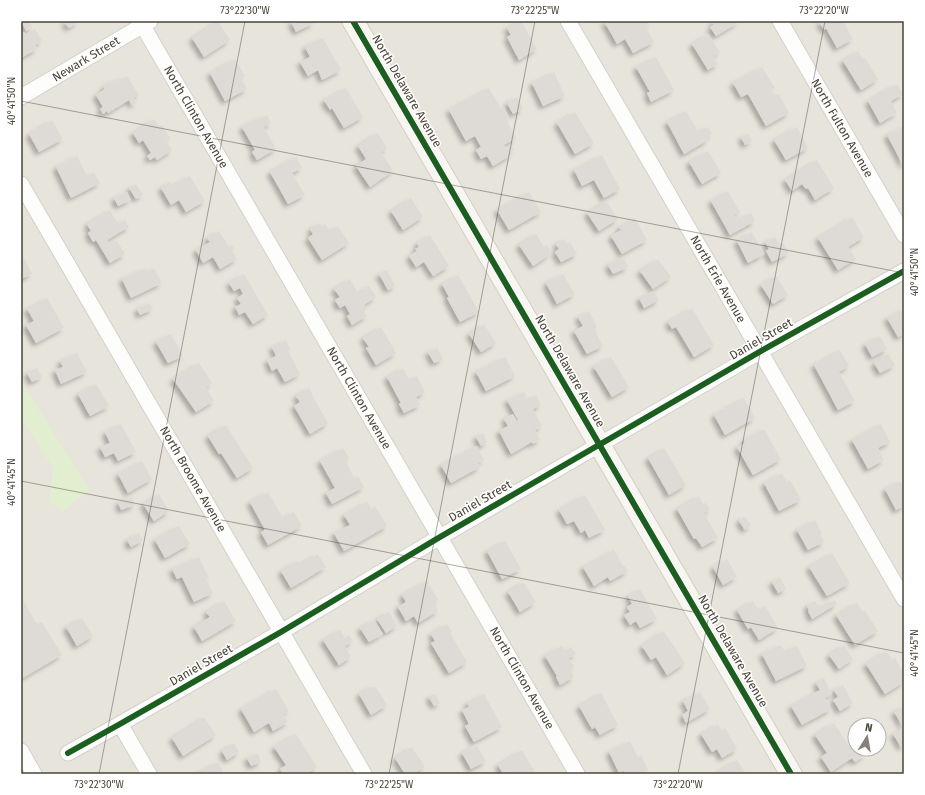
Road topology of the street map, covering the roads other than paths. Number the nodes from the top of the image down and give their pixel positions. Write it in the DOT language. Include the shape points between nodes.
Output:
graph roads {
  1 [pos="353,21"];
  2 [pos="568,21"];
  3 [pos="780,21"];
  4 [pos="145,22"];
  5 [pos="21,97"];
  6 [pos="21,184"];
  7 [pos="904,235"];
  8 [pos="904,271"];
  9 [pos="761,351"];
  10 [pos="601,445"];
  11 [pos="440,537"];
  12 [pos="904,599"];
  13 [pos="281,632"];
  14 [pos="120,724"];
  15 [pos="21,751"];
  16 [pos="68,753"];
  17 [pos="34,774"];
  18 [pos="149,774"];
  19 [pos="364,774"];
  20 [pos="577,774"];
  21 [pos="791,774"];
  1 -- 10 [label="street, North Delaware Avenue"];
  2 -- 9 [label="street, North Erie Avenue"];
  3 -- 7 [label="street, North Fulton Avenue"];
  4 -- 5 [label="street, Newark Street"];
  4 -- 11 [label="street, North Clinton Avenue"];
  6 -- 13 [label="street, North Broome Avenue"];
  8 -- 9 [label="street, Daniel Street"];
  9 -- 10 [label="street, Daniel Street"];
  9 -- 12 [label="street, North Erie Avenue"];
  10 -- 11 [label="street, Daniel Street"];
  10 -- 21 [label="street, North Delaware Avenue"];
  11 -- 13 [label="street, Daniel Street"];
  11 -- 20 [label="street, North Clinton Avenue"];
  13 -- 14 [label="street, Daniel Street"];
  13 -- 19 [label="street, North Broome Avenue"];
  14 -- 16 [label="street, Daniel Street"];
  14 -- 18 [label="street"];
  15 -- 17 [label="street"];
}
